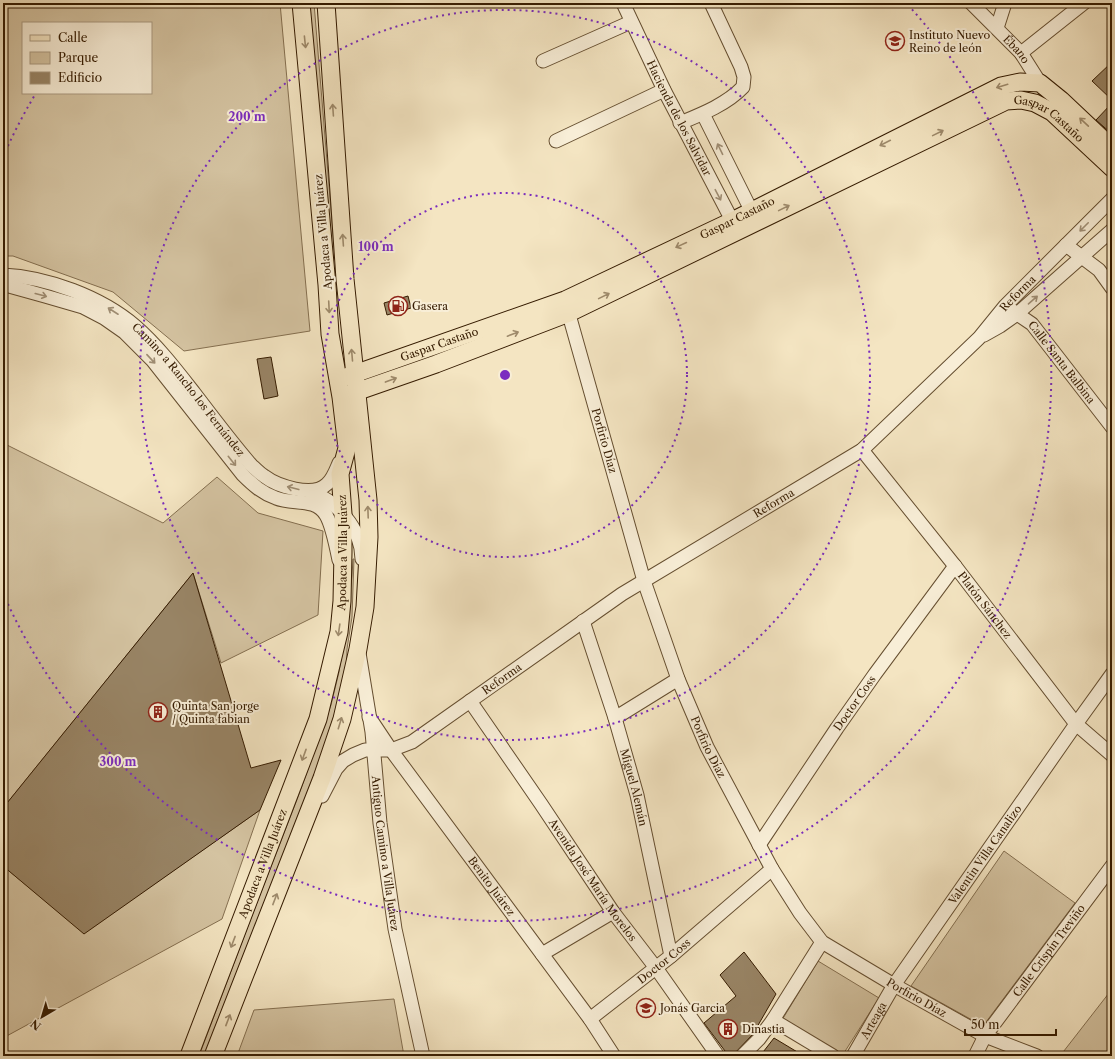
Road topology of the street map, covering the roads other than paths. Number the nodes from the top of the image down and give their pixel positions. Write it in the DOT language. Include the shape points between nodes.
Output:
graph roads {
  1 [pos="301,3"];
  2 [pos="326,3"];
  3 [pos="622,3"];
  4 [pos="711,3"];
  5 [pos="971,3"];
  6 [pos="1005,3"];
  7 [pos="1084,3"];
  8 [pos="631,22"];
  9 [pos="997,28"];
  10 [pos="1021,53"];
  11 [pos="543,61"];
  12 [pos="1040,83"];
  13 [pos="664,90"];
  14 [pos="703,114"];
  15 [pos="680,123"];
  16 [pos="556,141"];
  17 [pos="1112,148"];
  18 [pos="1112,168"];
  19 [pos="1112,199"];
  20 [pos="754,216"];
  21 [pos="735,226"];
  22 [pos="1112,230"];
  23 [pos="1066,245"];
  24 [pos="1082,257"];
  25 [pos="3,275"];
  26 [pos="3,286"];
  27 [pos="1112,288"];
  28 [pos="567,306"];
  29 [pos="1005,306"];
  30 [pos="1017,314"];
  31 [pos="979,338"];
  32 [pos="354,375"];
  33 [pos="338,380"];
  34 [pos="348,395"];
  35 [pos="1112,427"];
  36 [pos="347,444"];
  37 [pos="862,450"];
  38 [pos="309,491"];
  39 [pos="343,514"];
  40 [pos="955,566"];
  41 [pos="343,572"];
  42 [pos="644,581"];
  43 [pos="364,612"];
  44 [pos="583,621"];
  45 [pos="358,649"];
  46 [pos="1112,674"];
  47 [pos="678,679"];
  48 [pos="470,702"];
  49 [pos="370,717"];
  50 [pos="616,718"];
  51 [pos="1076,724"];
  52 [pos="390,749"];
  53 [pos="374,750"];
  54 [pos="1112,755"];
  55 [pos="308,813"];
  56 [pos="759,845"];
  57 [pos="1112,866"];
  58 [pos="772,869"];
  59 [pos="613,912"];
  60 [pos="822,942"];
  61 [pos="542,954"];
  62 [pos="671,956"];
  63 [pos="656,968"];
  64 [pos="894,985"];
  65 [pos="590,1019"];
  66 [pos="773,1020"];
  67 [pos="985,1036"];
  68 [pos="189,1056"];
  69 [pos="213,1056"];
  70 [pos="423,1056"];
  71 [pos="614,1056"];
  72 [pos="718,1056"];
  73 [pos="742,1056"];
  74 [pos="833,1056"];
  75 [pos="853,1056"];
  76 [pos="975,1056"];
  77 [pos="1037,1056"];
  1 -- 33 [label="main road, Apodaca a Villa Juárez, one-way" via="330,334"];
  32 -- 2 [label="main road, Apodaca a Villa Juárez, one-way"];
  3 -- 8 [label="street, Hacienda de los Salvidar"];
  4 -- 14 [label="street" via="744,77 743,87 736,94"];
  5 -- 9 [label="street, Ébano"];
  6 -- 9 [label="street"];
  7 -- 10 [label="street"];
  8 -- 11 [label="street"];
  8 -- 13 [label="street, Hacienda de los Salvidar"];
  9 -- 10 [label="street, Ébano"];
  10 -- 12 [label="street, Ébano"];
  17 -- 12 [label="main road, Gaspar Castaño, one-way"];
  12 -- 20 [label="main road, Gaspar Castaño, one-way" via="1020,82 1000,86"];
  13 -- 15 [label="street, Hacienda de los Salvidar"];
  13 -- 16 [label="street"];
  14 -- 15 [label="street"];
  20 -- 14 [label="street, Hacienda de los Salvidar, one-way"];
  15 -- 21 [label="street, Hacienda de los Salvidar, one-way"];
  20 -- 18 [label="main road, Gaspar Castaño, one-way" via="1006,101 1035,103 1052,112"];
  19 -- 23 [label="street, Reforma, one-way"];
  20 -- 21 [label="main road, Gaspar Castaño"];
  21 -- 28 [label="main road, Gaspar Castaño"];
  22 -- 24 [label="street"];
  23 -- 24 [label="street"];
  23 -- 29 [label="street, Reforma"];
  24 -- 27 [label="street" via="1099,270"];
  30 -- 24 [label="street, one-way"];
  38 -- 25 [label="street, Camino a Rancho los Fernández, one-way" via="264,477 252,466 157,348 135,326 85,296 52,284"];
  26 -- 41 [label="street, one-way" via="83,307 124,332 154,361 243,475 260,491 277,499 311,503 321,508 327,516"];
  28 -- 32 [label="main road, Gaspar Castaño"];
  34 -- 28 [label="main road, Gaspar Castaño, one-way" via="436,364"];
  28 -- 42 [label="street, Porfirio Díaz"];
  29 -- 30 [label="street, Calle Santa Balbina"];
  29 -- 31 [label="street, Reforma"];
  30 -- 31 [label="street"];
  30 -- 35 [label="street, Calle Santa Balbina" via="1032,324"];
  31 -- 37 [label="street, Reforma"];
  32 -- 33 [label="main road, Gaspar Castaño"];
  32 -- 34 [label="main road, Apodaca a Villa Juárez"];
  33 -- 34 [label="main road, Apodaca a Villa Juárez"];
  34 -- 36 [label="main road, Apodaca a Villa Juárez"];
  43 -- 34 [label="main road, Apodaca a Villa Juárez, one-way" via="369,537 368,507"];
  36 -- 38 [label="street" via="327,485"];
  36 -- 39 [label="main road, Apodaca a Villa Juárez" via="340,474"];
  37 -- 40 [label="street, Platón Sánchez"];
  37 -- 42 [label="street, Reforma"];
  38 -- 39 [label="street, Camino a Rancho los Fernández" via="327,499"];
  39 -- 41 [label="main road, Apodaca a Villa Juárez"];
  39 -- 43 [label="street, Camino a Rancho los Fernández" via="359,536"];
  40 -- 51 [label="street, Platón Sánchez"];
  40 -- 56 [label="street, Doctor Coss" via="867,686"];
  41 -- 68 [label="main road, Apodaca a Villa Juárez, one-way" via="339,632 318,719"];
  42 -- 44 [label="street, Reforma"];
  42 -- 47 [label="street, Porfirio Díaz"];
  43 -- 45 [label="main road, Apodaca a Villa Juárez"];
  44 -- 48 [label="street, Reforma"];
  44 -- 50 [label="street, Miguel Alemán"];
  45 -- 49 [label="street, Antiguo Camino a Villa Juárez"];
  55 -- 45 [label="main road, Apodaca a Villa Juárez, one-way" via="342,719"];
  46 -- 51 [label="street, Valentin Villa Canalizo"];
  47 -- 50 [label="street"];
  47 -- 56 [label="street, Porfirio Díaz" via="707,747"];
  48 -- 52 [label="street, Reforma" via="412,742"];
  48 -- 59 [label="street, Avenida José María Morelos"];
  49 -- 52 [label="street, Benito Juárez"];
  49 -- 53 [label="street, Antiguo Camino a Villa Juárez"];
  50 -- 62 [label="street, Miguel Alemán" via="637,795"];
  51 -- 54 [label="street, Platón Sánchez"];
  51 -- 64 [label="street, Valentin Villa Canalizo"];
  52 -- 53 [label="street"];
  52 -- 61 [label="street, Benito Juárez"];
  53 -- 55 [label="street" via="364,750 343,761 322,796"];
  53 -- 70 [label="street, Antiguo Camino a Villa Juárez" via="380,823 395,929"];
  69 -- 55 [label="main road, Apodaca a Villa Juárez, one-way"];
  56 -- 58 [label="street, Porfirio Díaz"];
  57 -- 67 [label="street, Calle Crispín Treviño"];
  58 -- 60 [label="street, Porfirio Díaz" via="800,914"];
  58 -- 62 [label="street, Doctor Coss"];
  59 -- 61 [label="street"];
  59 -- 63 [label="street, Avenida José María Morelos"];
  60 -- 64 [label="street, Porfirio Díaz"];
  60 -- 66 [label="street"];
  61 -- 65 [label="street, Benito Juárez"];
  62 -- 63 [label="street, Doctor Coss"];
  63 -- 65 [label="street, Doctor Coss"];
  63 -- 72 [label="street, Avenida José María Morelos"];
  64 -- 67 [label="street, Porfirio Díaz"];
  64 -- 75 [label="street, Arteaga"];
  65 -- 71 [label="street, Benito Juárez"];
  66 -- 73 [label="street"];
  66 -- 74 [label="street"];
  67 -- 76 [label="street, Calle Crispín Treviño"];
  67 -- 77 [label="street, Porfirio Díaz"];
}
